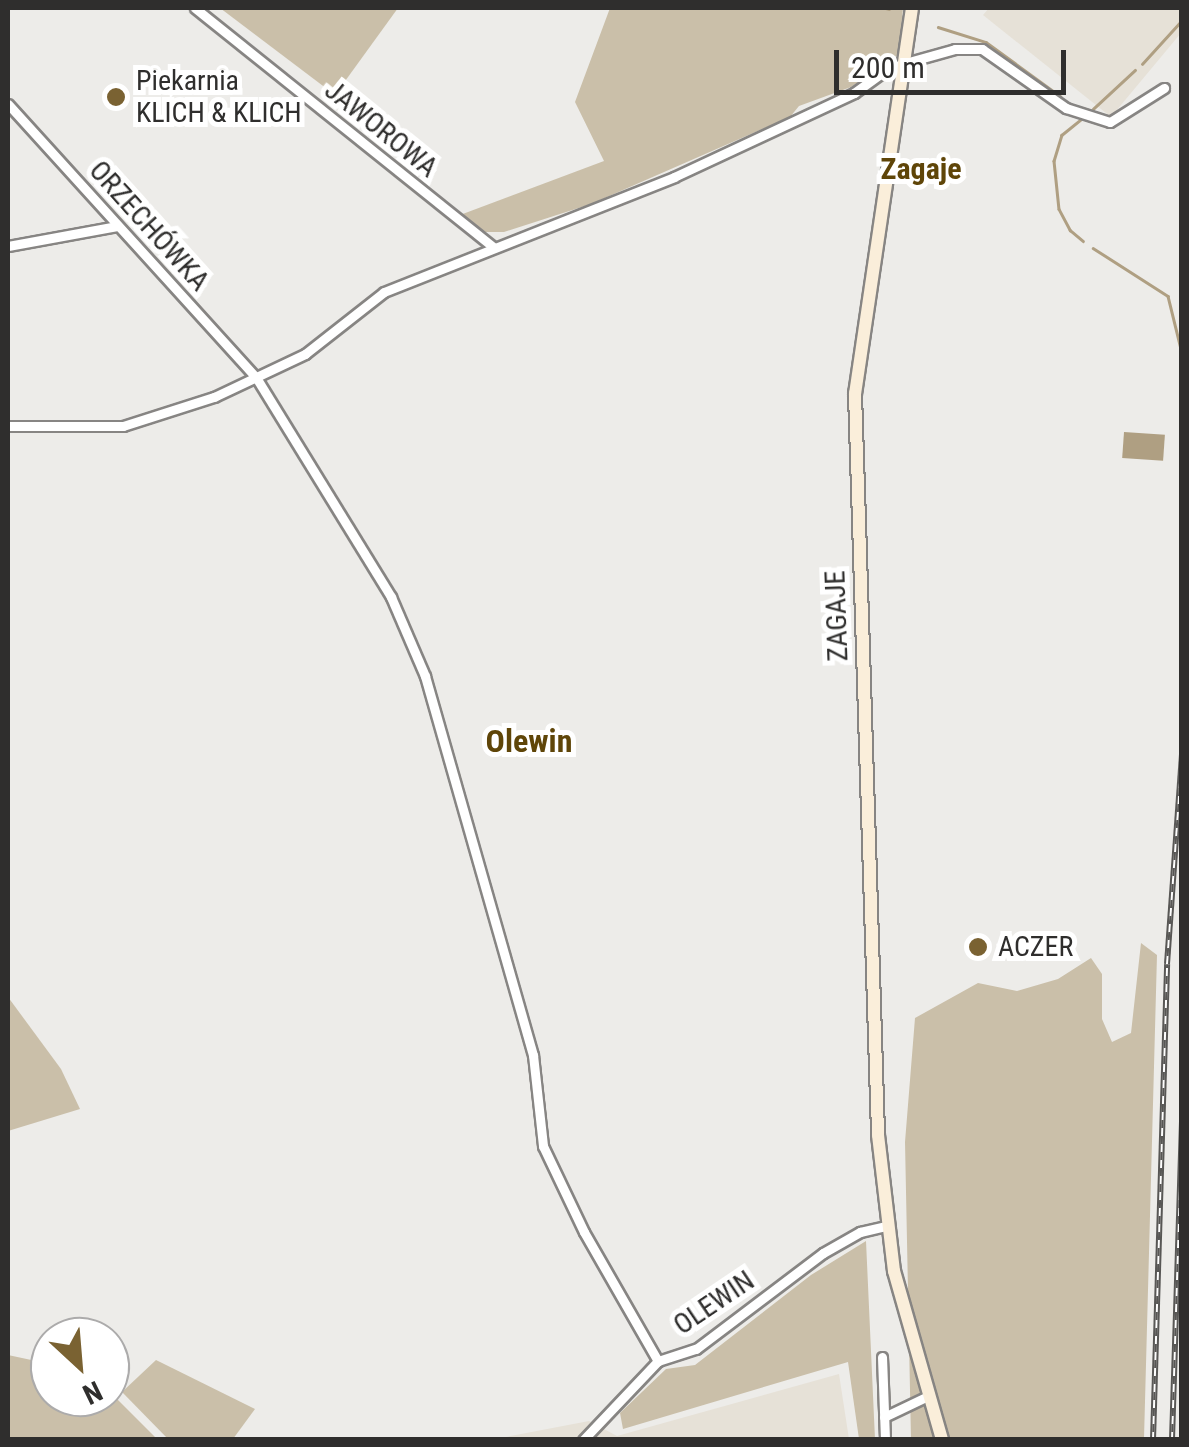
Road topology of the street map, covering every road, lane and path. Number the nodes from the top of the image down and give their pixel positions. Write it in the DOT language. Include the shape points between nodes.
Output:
graph roads {
  1 [pos="194,8"];
  2 [pos="912,8"];
  3 [pos="905,63"];
  4 [pos="1164,88"];
  5 [pos="8,104"];
  6 [pos="117,226"];
  7 [pos="8,246"];
  8 [pos="493,247"];
  9 [pos="256,379"];
  10 [pos="8,426"];
  11 [pos="886,1226"];
  12 [pos="882,1357"];
  13 [pos="658,1361"];
  14 [pos="926,1397"];
  15 [pos="884,1416"];
  16 [pos="583,1440"];
  17 [pos="885,1440"];
  18 [pos="942,1440"];
  1 -- 8 [label="street, JAWOROWA"];
  2 -- 3 [label="main road, ZAGAJE"];
  3 -- 4 [label="street" via="982,49 1066,108 1110,122"];
  3 -- 8 [label="street" via="674,177"];
  3 -- 11 [label="main road, ZAGAJE" via="855,394"];
  5 -- 6 [label="street, ORZECHÓWKA"];
  6 -- 7 [label="street"];
  6 -- 9 [label="street, ORZECHÓWKA"];
  8 -- 9 [label="street" via="384,292 305,354"];
  9 -- 10 [label="street" via="124,426"];
  9 -- 13 [label="street, ORZECHÓWKA" via="391,597 416,654 533,1055 544,1146"];
  11 -- 13 [label="street, OLEWIN" via="824,1253 696,1349"];
  11 -- 14 [label="main road, ZAGAJE"];
  12 -- 15 [label="street"];
  13 -- 16 [label="street, OLEWIN"];
  14 -- 15 [label="street"];
  14 -- 18 [label="main road, ZAGAJE"];
  15 -- 17 [label="street"];
}
